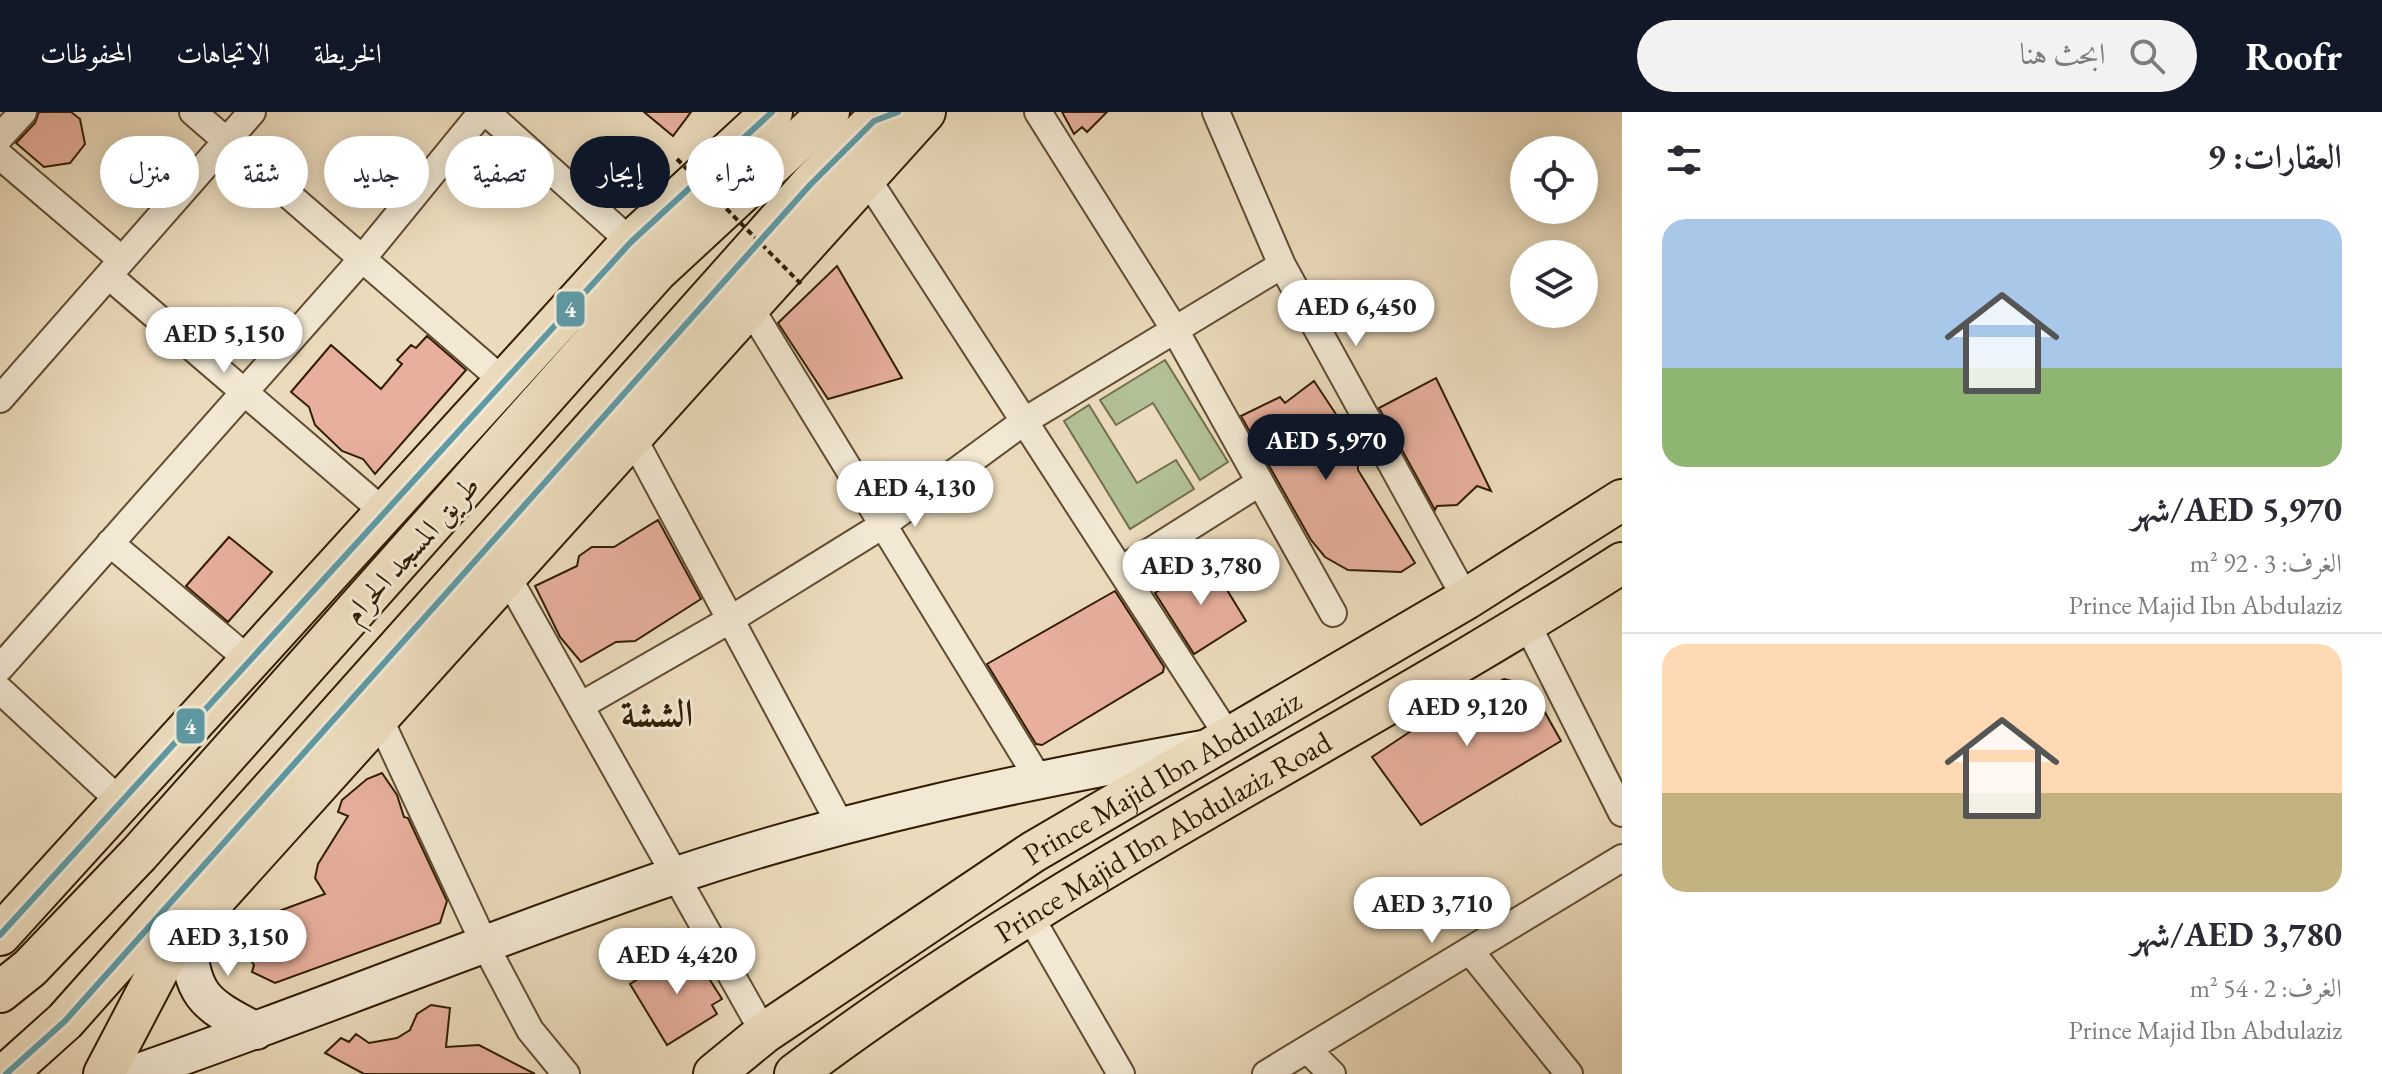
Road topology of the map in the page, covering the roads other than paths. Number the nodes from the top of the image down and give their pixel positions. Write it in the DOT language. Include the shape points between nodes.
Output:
graph roads {
  1 [pos="23,112"];
  2 [pos="193,112"];
  3 [pos="252,112"];
  4 [pos="484,112"];
  5 [pos="925,112"];
  6 [pos="1038,112"];
  7 [pos="1216,112"];
  8 [pos="885,115"];
  9 [pos="761,116"];
  10 [pos="822,116"];
  11 [pos="220,136"];
  12 [pos="230,136"];
  13 [pos="0,137"];
  14 [pos="215,154"];
  15 [pos="0,156"];
  16 [pos="866,177"];
  17 [pos="303,208"];
  18 [pos="631,242"];
  19 [pos="362,259"];
  20 [pos="1282,265"];
  21 [pos="115,268"];
  22 [pos="749,306"];
  23 [pos="1175,330"];
  24 [pos="502,380"];
  25 [pos="243,391"];
  26 [pos="0,399"];
  27 [pos="1026,420"];
  28 [pos="632,436"];
  29 [pos="1259,483"];
  30 [pos="1620,500"];
  31 [pos="384,512"];
  32 [pos="883,525"];
  33 [pos="110,543"];
  34 [pos="1622,563"];
  35 [pos="1121,570"];
  36 [pos="486,581"];
  37 [pos="1466,599"];
  38 [pos="1333,613"];
  39 [pos="728,621"];
  40 [pos="1527,624"];
  41 [pos="250,661"];
  42 [pos="0,668"];
  43 [pos="0,690"];
  44 [pos="580,706"];
  45 [pos="379,718"];
  46 [pos="1223,743"];
  47 [pos="1038,778"];
  48 [pos="122,803"];
  49 [pos="1622,813"];
  50 [pos="841,826"];
  51 [pos="1622,858"];
  52 [pos="675,876"];
  53 [pos="1028,913"];
  54 [pos="187,931"];
  55 [pos="0,935"];
  56 [pos="485,945"];
  57 [pos="1470,951"];
  58 [pos="0,992"];
  59 [pos="256,1031"];
  60 [pos="764,1033"];
  61 [pos="1308,1050"];
  62 [pos="6,1068"];
  63 [pos="104,1074"];
  64 [pos="133,1074"];
  65 [pos="566,1074"];
  66 [pos="714,1074"];
  67 [pos="795,1074"];
  68 [pos="1121,1074"];
  69 [pos="1266,1074"];
  70 [pos="1332,1074"];
  71 [pos="1569,1074"];
  1 -- 13 [label="street"];
  2 -- 11 [label="street"];
  3 -- 12 [label="street"];
  4 -- 18 [label="street"];
  4 -- 19 [label="street"];
  5 -- 16 [label="main road"];
  6 -- 23 [label="street"];
  7 -- 20 [label="street"];
  8 -- 36 [label="main road, طريق المسجد الحرام" via="810,185"];
  9 -- 18 [label="main road"];
  10 -- 58 [label="main road, طريق المسجد الحرام" via="657,271 139,854 30,968"];
  14 -- 21 [label="street"];
  15 -- 21 [label="street"];
  16 -- 22 [label="main road"];
  16 -- 27 [label="street"];
  17 -- 19 [label="street"];
  18 -- 24 [label="main road"];
  19 -- 24 [label="street"];
  19 -- 25 [label="street"];
  20 -- 23 [label="street"];
  20 -- 37 [label="street"];
  21 -- 25 [label="street"];
  21 -- 26 [label="street"];
  22 -- 28 [label="main road"];
  22 -- 32 [label="street"];
  23 -- 27 [label="street"];
  23 -- 29 [label="street"];
  24 -- 31 [label="main road"];
  25 -- 31 [label="street"];
  25 -- 33 [label="street"];
  27 -- 32 [label="street"];
  27 -- 35 [label="street"];
  28 -- 36 [label="main road"];
  28 -- 39 [label="street"];
  29 -- 35 [label="street"];
  29 -- 38 [label="street"];
  30 -- 37 [label="main road, Prince Majid Ibn Abdulaziz"];
  31 -- 41 [label="main road"];
  32 -- 39 [label="street"];
  32 -- 47 [label="street"];
  33 -- 41 [label="street"];
  33 -- 42 [label="street"];
  34 -- 40 [label="main road, Prince Majid Ibn Abdulaziz Road"];
  35 -- 46 [label="street"];
  36 -- 44 [label="street"];
  36 -- 45 [label="main road"];
  36 -- 62 [label="main road, طريق المسجد الحرام" via="65,1021"];
  37 -- 46 [label="main road, Prince Majid Ibn Abdulaziz"];
  39 -- 44 [label="street"];
  39 -- 50 [label="street"];
  40 -- 49 [label="street"];
  40 -- 53 [label="main road, Prince Majid Ibn Abdulaziz Road"];
  41 -- 48 [label="main road"];
  43 -- 48 [label="street"];
  44 -- 52 [label="street"];
  45 -- 54 [label="main road"];
  45 -- 56 [label="street"];
  46 -- 47 [label="street"];
  46 -- 60 [label="main road, Prince Majid Ibn Abdulaziz" via="1033,852"];
  47 -- 50 [label="street"];
  48 -- 55 [label="main road"];
  50 -- 52 [label="street"];
  51 -- 57 [label="street"];
  52 -- 56 [label="street"];
  52 -- 60 [label="street"];
  53 -- 67 [label="main road, Prince Majid Ibn Abdulaziz Road" via="916,985"];
  53 -- 68 [label="street"];
  54 -- 59 [label="street" via="190,972 209,1006"];
  54 -- 63 [label="main road" via="169,950"];
  56 -- 59 [label="street"];
  56 -- 65 [label="street" via="530,1030"];
  57 -- 61 [label="street"];
  57 -- 71 [label="street"];
  59 -- 64 [label="street"];
  60 -- 66 [label="main road, Prince Majid Ibn Abdulaziz"];
  61 -- 69 [label="street"];
  61 -- 70 [label="street"];
}
